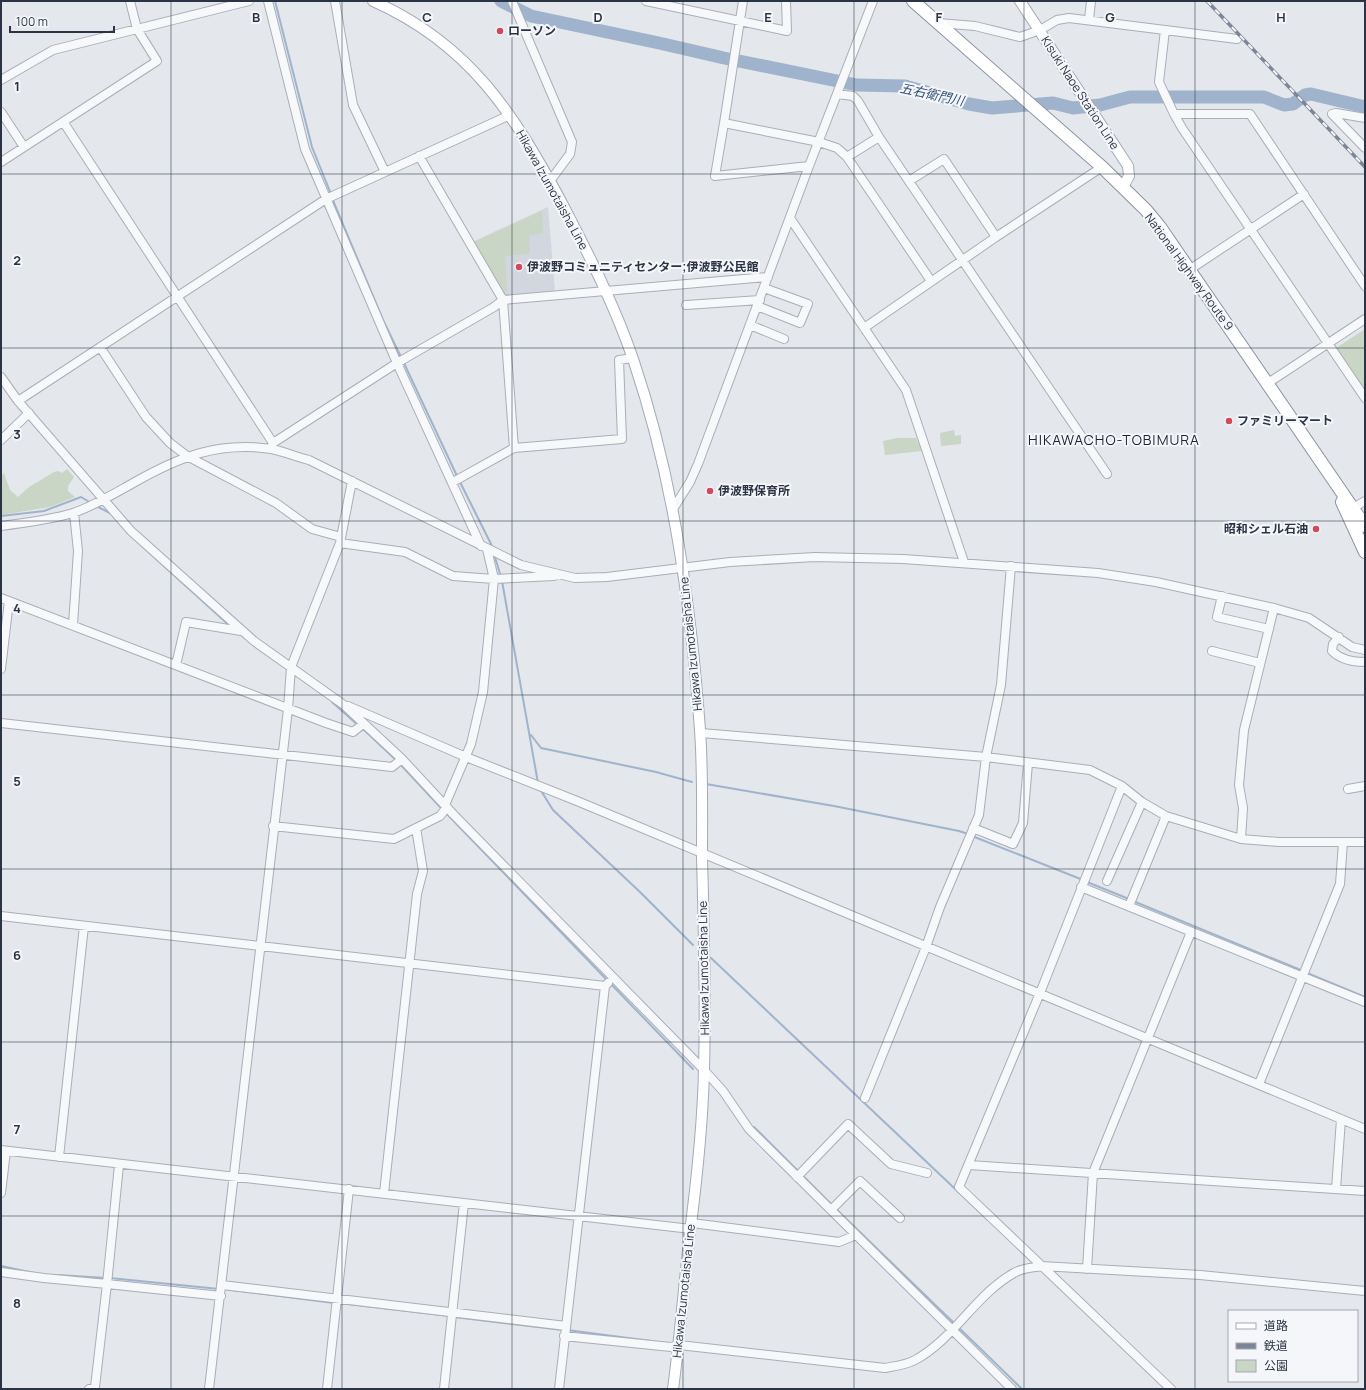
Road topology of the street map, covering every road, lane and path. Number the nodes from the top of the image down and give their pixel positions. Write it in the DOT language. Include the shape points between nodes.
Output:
graph roads {
  1 [pos="130,1"];
  2 [pos="249,1"];
  3 [pos="269,1"];
  4 [pos="335,1"];
  5 [pos="373,1"];
  6 [pos="512,1"];
  7 [pos="646,1"];
  8 [pos="743,1"];
  9 [pos="786,1"];
  10 [pos="873,1"];
  11 [pos="913,1"];
  12 [pos="1020,1"];
  13 [pos="1091,1"];
  14 [pos="666,3"];
  15 [pos="1089,20"];
  16 [pos="741,22"];
  17 [pos="937,23"];
  18 [pos="138,29"];
  19 [pos="1040,30"];
  20 [pos="1165,30"];
  21 [pos="1237,39"];
  22 [pos="1,80"];
  23 [pos="838,93"];
  24 [pos="1,112"];
  25 [pos="1174,114"];
  26 [pos="510,115"];
  27 [pos="1365,118"];
  28 [pos="724,122"];
  29 [pos="64,123"];
  30 [pos="879,137"];
  31 [pos="819,142"];
  32 [pos="24,147"];
  33 [pos="1365,148"];
  34 [pos="419,156"];
  35 [pos="847,158"];
  36 [pos="1,162"];
  37 [pos="809,166"];
  38 [pos="1102,167"];
  39 [pos="384,172"];
  40 [pos="550,181"];
  41 [pos="909,181"];
  42 [pos="1123,187"];
  43 [pos="1304,194"];
  44 [pos="326,199"];
  45 [pos="790,218"];
  46 [pos="1251,230"];
  47 [pos="996,237"];
  48 [pos="962,260"];
  49 [pos="1189,270"];
  50 [pos="768,277"];
  51 [pos="930,281"];
  52 [pos="1365,286"];
  53 [pos="764,288"];
  54 [pos="605,290"];
  55 [pos="177,296"];
  56 [pos="503,300"];
  57 [pos="759,303"];
  58 [pos="686,305"];
  59 [pos="1365,319"];
  60 [pos="750,324"];
  61 [pos="864,328"];
  62 [pos="784,339"];
  63 [pos="1328,343"];
  64 [pos="100,347"];
  65 [pos="633,358"];
  66 [pos="397,363"];
  67 [pos="1,377"];
  68 [pos="1268,383"];
  69 [pos="1365,398"];
  70 [pos="18,401"];
  71 [pos="29,413"];
  72 [pos="1,440"];
  73 [pos="272,446"];
  74 [pos="514,448"];
  75 [pos="186,456"];
  76 [pos="1329,472"];
  77 [pos="1107,474"];
  78 [pos="352,481"];
  79 [pos="453,482"];
  80 [pos="104,499"];
  81 [pos="1365,501"];
  82 [pos="1353,508"];
  83 [pos="672,509"];
  84 [pos="74,513"];
  85 [pos="1,526"];
  86 [pos="1365,526"];
  87 [pos="340,540"];
  88 [pos="484,547"];
  89 [pos="1365,552"];
  90 [pos="964,562"];
  91 [pos="1011,566"];
  92 [pos="683,567"];
  93 [pos="563,575"];
  94 [pos="494,579"];
  95 [pos="1222,596"];
  96 [pos="1,598"];
  97 [pos="9,601"];
  98 [pos="1274,608"];
  99 [pos="73,625"];
  100 [pos="1269,629"];
  101 [pos="242,631"];
  102 [pos="1339,637"];
  103 [pos="1365,650"];
  104 [pos="1212,652"];
  105 [pos="1365,662"];
  106 [pos="1260,663"];
  107 [pos="176,665"];
  108 [pos="291,667"];
  109 [pos="1,669"];
  110 [pos="344,705"];
  111 [pos="288,709"];
  112 [pos="1,723"];
  113 [pos="363,724"];
  114 [pos="701,733"];
  115 [pos="283,755"];
  116 [pos="986,757"];
  117 [pos="402,758"];
  118 [pos="466,758"];
  119 [pos="1028,763"];
  120 [pos="1122,786"];
  121 [pos="1365,786"];
  122 [pos="1348,789"];
  123 [pos="1142,802"];
  124 [pos="446,806"];
  125 [pos="1166,816"];
  126 [pos="273,826"];
  127 [pos="416,828"];
  128 [pos="973,828"];
  129 [pos="1241,839"];
  130 [pos="1343,842"];
  131 [pos="1365,842"];
  132 [pos="702,854"];
  133 [pos="1107,881"];
  134 [pos="1081,887"];
  135 [pos="1129,906"];
  136 [pos="1,916"];
  137 [pos="84,926"];
  138 [pos="1191,932"];
  139 [pos="261,947"];
  140 [pos="926,947"];
  141 [pos="410,964"];
  142 [pos="1302,976"];
  143 [pos="613,979"];
  144 [pos="605,986"];
  145 [pos="1040,993"];
  146 [pos="1365,1002"];
  147 [pos="1148,1038"];
  148 [pos="704,1070"];
  149 [pos="1259,1084"];
  150 [pos="866,1098"];
  151 [pos="1340,1119"];
  152 [pos="1365,1129"];
  153 [pos="4,1151"];
  154 [pos="59,1157"];
  155 [pos="120,1164"];
  156 [pos="969,1165"];
  157 [pos="927,1173"];
  158 [pos="1093,1173"];
  159 [pos="235,1177"];
  160 [pos="797,1177"];
  161 [pos="349,1189"];
  162 [pos="1336,1190"];
  163 [pos="1365,1191"];
  164 [pos="1,1193"];
  165 [pos="384,1193"];
  166 [pos="464,1203"];
  167 [pos="831,1210"];
  168 [pos="580,1216"];
  169 [pos="900,1218"];
  170 [pos="691,1226"];
  171 [pos="856,1235"];
  172 [pos="1041,1266"];
  173 [pos="1087,1269"];
  174 [pos="1,1272"];
  175 [pos="108,1284"];
  176 [pos="222,1285"];
  177 [pos="1365,1290"];
  178 [pos="220,1296"];
  179 [pos="338,1298"];
  180 [pos="452,1312"];
  181 [pos="566,1326"];
  182 [pos="952,1330"];
  183 [pos="564,1336"];
  184 [pos="679,1345"];
  185 [pos="89,1389"];
  186 [pos="210,1389"];
  187 [pos="327,1389"];
  188 [pos="444,1389"];
  189 [pos="559,1389"];
  190 [pos="673,1389"];
  191 [pos="1012,1389"];
  192 [pos="1171,1389"];
  1 -- 18 [label="street"];
  2 -- 18 [label="street"];
  3 -- 44 [label="street" via="305,149"];
  4 -- 39 [label="street" via="353,105"];
  5 -- 26 [label="main road, Hikawa Izumotaisha Line" via="398,12 438,38 487,84"];
  6 -- 40 [label="street" via="572,142 570,154"];
  7 -- 14 [label="street"];
  8 -- 16 [label="street"];
  9 -- 16 [label="street" via="787,31"];
  10 -- 23 [label="street"];
  11 -- 17 [label="highway, National Highway Route 9"];
  12 -- 19 [label="main road, Kisuki Naoe Station Line"];
  13 -- 15 [label="street"];
  14 -- 16 [label="street"];
  15 -- 19 [label="street" via="1057,20"];
  15 -- 20 [label="street"];
  16 -- 28 [label="street"];
  17 -- 19 [label="street" via="975,26 1020,37"];
  17 -- 38 [label="highway, National Highway Route 9"];
  18 -- 22 [label="street" via="53,50"];
  18 -- 29 [label="street" via="157,61"];
  19 -- 42 [label="main road, Kisuki Naoe Station Line" via="1128,166 1129,176"];
  20 -- 21 [label="street"];
  20 -- 25 [label="street" via="1160,82"];
  23 -- 30 [label="street" via="852,96 858,101"];
  23 -- 31 [label="street"];
  24 -- 32 [label="street"];
  25 -- 43 [label="street" via="1250,114"];
  25 -- 46 [label="street"];
  26 -- 34 [label="street"];
  26 -- 40 [label="main road, Hikawa Izumotaisha Line"];
  27 -- 33 [label="street" via="1332,114"];
  28 -- 31 [label="street"];
  28 -- 37 [label="street" via="715,176"];
  29 -- 32 [label="street"];
  29 -- 55 [label="street"];
  30 -- 35 [label="street"];
  30 -- 41 [label="street"];
  31 -- 35 [label="street" via="837,148"];
  31 -- 37 [label="street"];
  32 -- 36 [label="street"];
  34 -- 39 [label="street"];
  34 -- 56 [label="street"];
  35 -- 51 [label="street"];
  37 -- 45 [label="street"];
  38 -- 42 [label="highway, National Highway Route 9"];
  38 -- 47 [label="street"];
  39 -- 44 [label="street"];
  40 -- 54 [label="main road, Hikawa Izumotaisha Line"];
  41 -- 47 [label="street" via="944,159"];
  41 -- 48 [label="street"];
  42 -- 49 [label="highway, National Highway Route 9" via="1160,227"];
  43 -- 46 [label="street"];
  43 -- 52 [label="street"];
  44 -- 55 [label="street"];
  44 -- 66 [label="street"];
  45 -- 50 [label="street"];
  45 -- 61 [label="street"];
  46 -- 49 [label="street"];
  46 -- 63 [label="street"];
  47 -- 48 [label="street"];
  48 -- 51 [label="street"];
  48 -- 77 [label="street"];
  49 -- 68 [label="highway, National Highway Route 9"];
  50 -- 53 [label="street"];
  50 -- 54 [label="street"];
  51 -- 61 [label="street"];
  53 -- 57 [label="street"];
  53 -- 57 [label="street" via="808,304 800,323"];
  54 -- 56 [label="street"];
  54 -- 65 [label="main road, Hikawa Izumotaisha Line"];
  55 -- 64 [label="street"];
  55 -- 73 [label="street"];
  56 -- 66 [label="street"];
  56 -- 74 [label="street"];
  57 -- 58 [label="street"];
  57 -- 60 [label="street"];
  59 -- 63 [label="street"];
  60 -- 62 [label="street"];
  60 -- 83 [label="street" via="698,464 690,482"];
  61 -- 90 [label="street" via="906,390"];
  63 -- 68 [label="street"];
  63 -- 69 [label="street"];
  64 -- 70 [label="street"];
  64 -- 75 [label="street" via="146,417"];
  65 -- 74 [label="street" via="619,360 622,439"];
  65 -- 83 [label="main road, Hikawa Izumotaisha Line" via="650,412"];
  66 -- 73 [label="street"];
  66 -- 79 [label="street"];
  67 -- 70 [label="street"];
  68 -- 76 [label="highway, National Highway Route 9"];
  70 -- 71 [label="street"];
  71 -- 72 [label="street"];
  71 -- 80 [label="street"];
  73 -- 75 [label="street" via="235,447"];
  73 -- 78 [label="street" via="309,460"];
  74 -- 79 [label="street"];
  75 -- 80 [label="street"];
  75 -- 87 [label="street" via="276,503 312,530"];
  76 -- 82 [label="highway, National Highway Route 9"];
  76 -- 89 [label="highway, National Highway Route 9"];
  78 -- 87 [label="street"];
  78 -- 88 [label="street"];
  79 -- 88 [label="street"];
  80 -- 84 [label="street"];
  80 -- 101 [label="street" via="131,531"];
  81 -- 82 [label="street"];
  82 -- 86 [label="highway, National Highway Route 9"];
  83 -- 92 [label="main road, Hikawa Izumotaisha Line"];
  84 -- 85 [label="street" via="41,521"];
  84 -- 99 [label="street" via="78,551"];
  87 -- 94 [label="street" via="405,552 453,576"];
  87 -- 108 [label="street"];
  88 -- 93 [label="street" via="521,565"];
  88 -- 94 [label="street"];
  90 -- 91 [label="street"];
  90 -- 92 [label="street" via="815,557"];
  91 -- 95 [label="street" via="1098,573"];
  91 -- 116 [label="street" via="1001,684"];
  92 -- 93 [label="street" via="607,577 575,578"];
  92 -- 114 [label="main road, Hikawa Izumotaisha Line"];
  93 -- 94 [label="street"];
  94 -- 118 [label="street" via="483,692"];
  95 -- 98 [label="street"];
  95 -- 100 [label="street" via="1217,617"];
  96 -- 97 [label="street"];
  97 -- 99 [label="street"];
  97 -- 109 [label="street"];
  98 -- 100 [label="street"];
  98 -- 102 [label="street" via="1309,618"];
  99 -- 107 [label="street"];
  100 -- 106 [label="street"];
  101 -- 107 [label="street" via="186,622"];
  101 -- 108 [label="street"];
  102 -- 103 [label="street" via="1352,648"];
  102 -- 105 [label="street" via="1332,651 1338,657 1352,662"];
  104 -- 106 [label="street"];
  106 -- 129 [label="street" via="1244,730 1239,785 1243,808"];
  107 -- 111 [label="street"];
  108 -- 110 [label="street"];
  108 -- 111 [label="street"];
  110 -- 113 [label="street"];
  110 -- 118 [label="street"];
  111 -- 113 [label="street" via="353,732"];
  111 -- 115 [label="street"];
  112 -- 115 [label="street"];
  113 -- 117 [label="street"];
  114 -- 116 [label="street"];
  114 -- 132 [label="main road, Hikawa Izumotaisha Line"];
  115 -- 117 [label="street" via="392,767"];
  115 -- 126 [label="street"];
  116 -- 119 [label="street"];
  116 -- 128 [label="street" via="979,815"];
  117 -- 124 [label="street"];
  118 -- 124 [label="street"];
  118 -- 132 [label="street"];
  119 -- 120 [label="street" via="1090,770"];
  119 -- 128 [label="street" via="1023,823 1013,844"];
  120 -- 123 [label="street"];
  120 -- 134 [label="street"];
  121 -- 122 [label="street"];
  123 -- 125 [label="street"];
  123 -- 133 [label="street"];
  124 -- 127 [label="street" via="440,816"];
  124 -- 143 [label="street"];
  125 -- 129 [label="street"];
  125 -- 135 [label="street"];
  126 -- 127 [label="street" via="394,839"];
  126 -- 139 [label="street"];
  127 -- 141 [label="street" via="423,871 417,894"];
  128 -- 140 [label="street"];
  129 -- 130 [label="street"];
  130 -- 131 [label="street"];
  130 -- 142 [label="street" via="1340,884"];
  132 -- 140 [label="street"];
  132 -- 148 [label="main road, Hikawa Izumotaisha Line"];
  134 -- 135 [label="street"];
  134 -- 145 [label="street"];
  135 -- 138 [label="street"];
  136 -- 137 [label="street"];
  137 -- 139 [label="street"];
  137 -- 154 [label="street"];
  138 -- 142 [label="street"];
  138 -- 147 [label="street"];
  139 -- 141 [label="street"];
  139 -- 159 [label="street"];
  140 -- 145 [label="street"];
  140 -- 150 [label="street"];
  141 -- 144 [label="street"];
  141 -- 165 [label="street"];
  142 -- 146 [label="street"];
  142 -- 149 [label="street"];
  143 -- 144 [label="street"];
  143 -- 148 [label="street"];
  144 -- 168 [label="street"];
  145 -- 147 [label="street"];
  145 -- 156 [label="street"];
  147 -- 149 [label="street"];
  147 -- 158 [label="street"];
  148 -- 160 [label="street" via="723,1091 750,1129"];
  148 -- 170 [label="main road, Hikawa Izumotaisha Line"];
  149 -- 151 [label="street"];
  151 -- 152 [label="street"];
  151 -- 162 [label="street"];
  153 -- 154 [label="street"];
  153 -- 164 [label="street"];
  154 -- 155 [label="street"];
  155 -- 159 [label="street"];
  155 -- 175 [label="street"];
  156 -- 158 [label="street"];
  156 -- 172 [label="street" via="959,1187"];
  157 -- 160 [label="street" via="891,1164 848,1124"];
  158 -- 162 [label="street"];
  158 -- 173 [label="street"];
  159 -- 161 [label="street"];
  159 -- 176 [label="street"];
  160 -- 167 [label="street"];
  161 -- 165 [label="street"];
  161 -- 179 [label="street"];
  162 -- 163 [label="street"];
  165 -- 166 [label="street"];
  166 -- 168 [label="street"];
  166 -- 180 [label="street"];
  167 -- 169 [label="street" via="860,1181"];
  167 -- 171 [label="street"];
  168 -- 170 [label="street"];
  168 -- 181 [label="street"];
  170 -- 171 [label="street" via="839,1242"];
  170 -- 184 [label="main road, Hikawa Izumotaisha Line"];
  171 -- 182 [label="street"];
  172 -- 173 [label="street"];
  172 -- 182 [label="street" via="1015,1272 994,1288"];
  172 -- 192 [label="street"];
  173 -- 177 [label="street" via="1200,1275"];
  174 -- 175 [label="street"];
  175 -- 178 [label="street"];
  175 -- 185 [label="street" via="95,1387"];
  176 -- 178 [label="street"];
  176 -- 179 [label="street"];
  178 -- 186 [label="street"];
  179 -- 180 [label="street"];
  179 -- 187 [label="street"];
  180 -- 181 [label="street"];
  180 -- 188 [label="street"];
  181 -- 183 [label="street"];
  182 -- 184 [label="street" via="925,1354 903,1364 885,1368"];
  182 -- 191 [label="street"];
  183 -- 184 [label="street" via="671,1347"];
  183 -- 189 [label="street"];
  184 -- 190 [label="main road, Hikawa Izumotaisha Line"];
}
